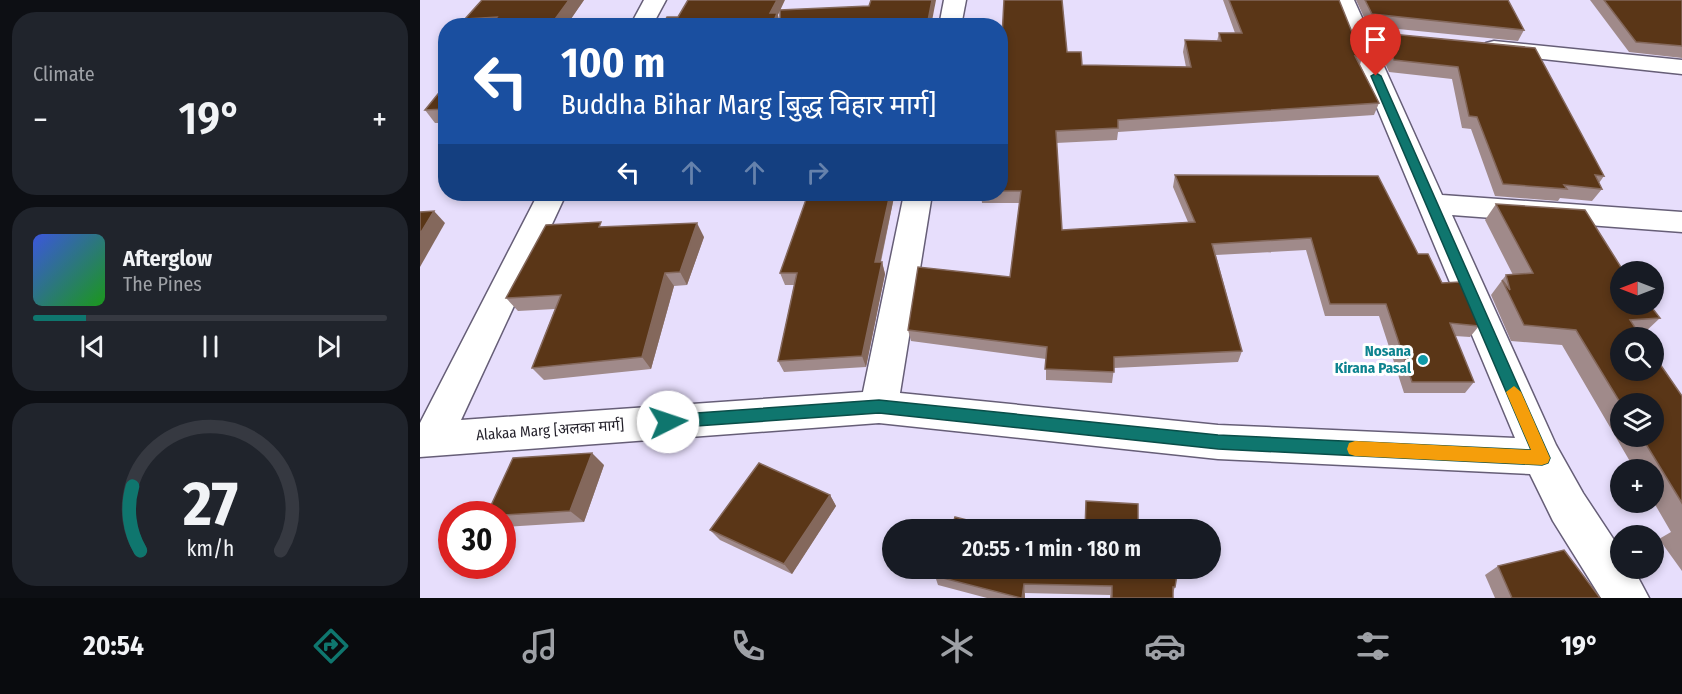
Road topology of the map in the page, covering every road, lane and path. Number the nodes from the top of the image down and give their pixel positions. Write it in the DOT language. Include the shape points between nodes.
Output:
graph roads {
  1 [pos="655,0"];
  2 [pos="955,0"];
  3 [pos="1343,0"];
  4 [pos="645,18"];
  5 [pos="952,18"];
  6 [pos="1474,46"];
  7 [pos="1682,67"];
  8 [pos="548,201"];
  9 [pos="917,201"];
  10 [pos="1432,204"];
  11 [pos="1682,222"];
  12 [pos="879,407"];
  13 [pos="427,439"];
  14 [pos="1542,458"];
  15 [pos="1627,598"];
  1 -- 4 [label="street"];
  2 -- 5 [label="street"];
  3 -- 10 [label="street" via="1369,35"];
  6 -- 7 [label="street"];
  8 -- 13 [label="street"];
  9 -- 12 [label="street"];
  10 -- 11 [label="street"];
  10 -- 14 [label="street"];
  12 -- 13 [label="street, Alakaa Marg [अलका मार्ग]"];
  12 -- 14 [label="street, Alakaa Marg [अलका मार्ग]" via="1218,442"];
  14 -- 15 [label="street" via="1568,507"];
}
